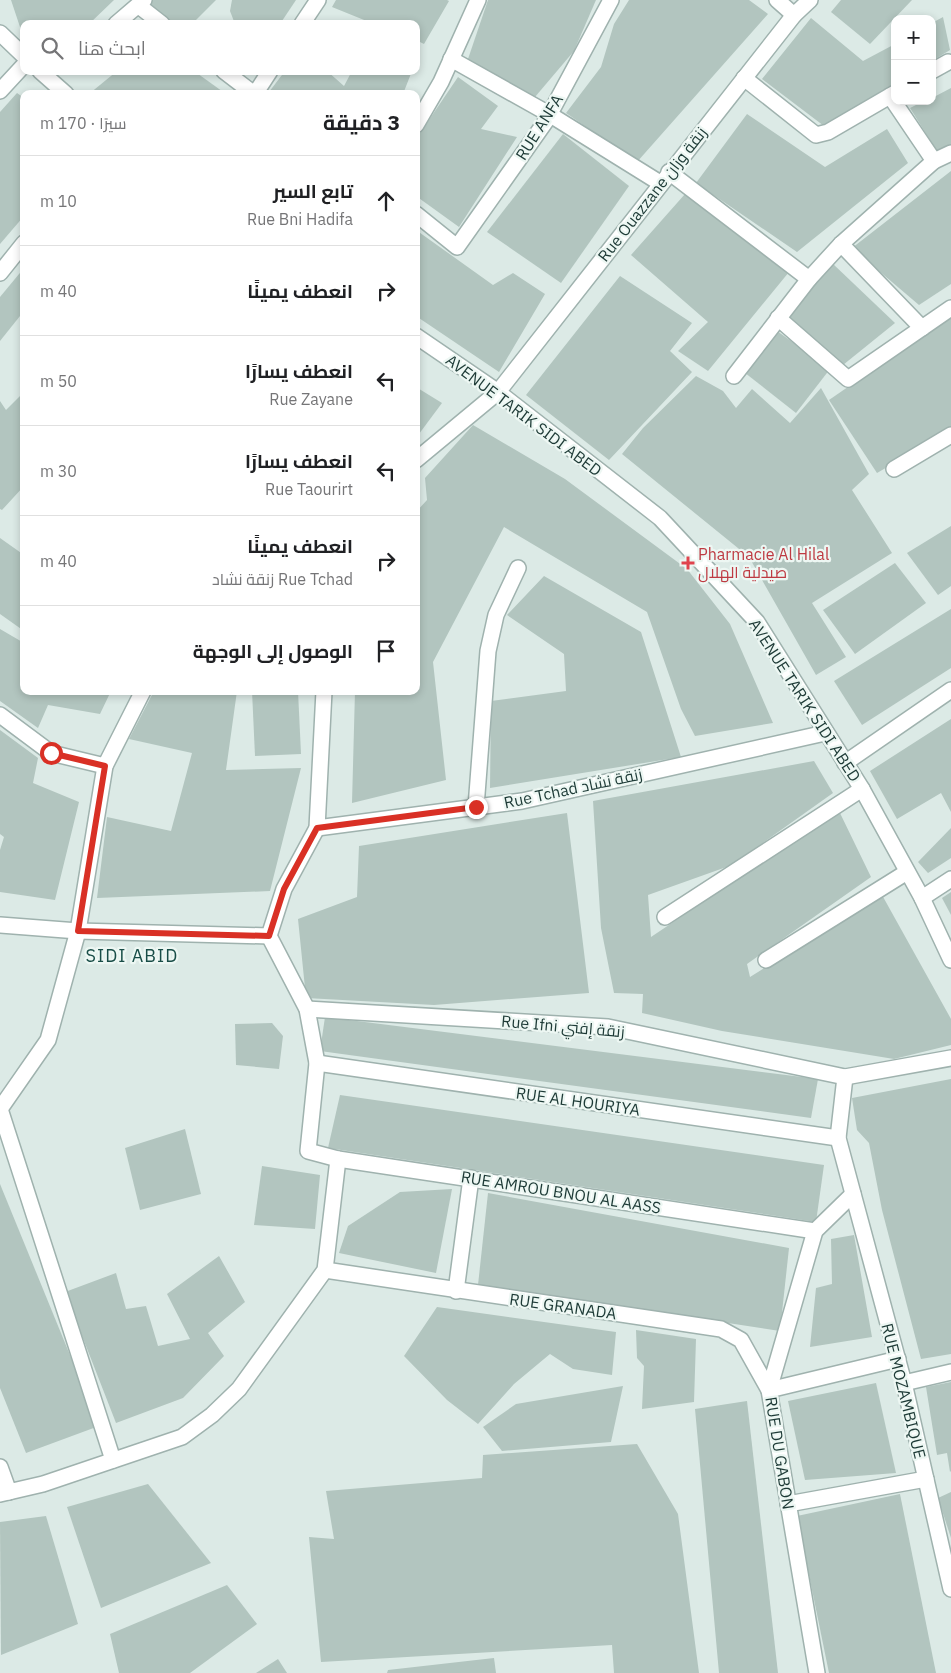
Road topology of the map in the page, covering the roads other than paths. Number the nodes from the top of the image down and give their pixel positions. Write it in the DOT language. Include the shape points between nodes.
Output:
graph roads {
  1 [pos="318,0"];
  2 [pos="478,0"];
  3 [pos="611,0"];
  4 [pos="777,0"];
  5 [pos="810,0"];
  6 [pos="141,3"];
  7 [pos="794,14"];
  8 [pos="121,20"];
  9 [pos="158,20"];
  10 [pos="305,20"];
  11 [pos="0,33"];
  12 [pos="20,52"];
  13 [pos="452,59"];
  14 [pos="948,62"];
  15 [pos="20,69"];
  16 [pos="936,69"];
  17 [pos="49,75"];
  18 [pos="229,75"];
  19 [pos="267,75"];
  20 [pos="744,78"];
  21 [pos="62,90"];
  22 [pos="249,90"];
  23 [pos="257,90"];
  24 [pos="0,91"];
  25 [pos="891,96"];
  26 [pos="898,105"];
  27 [pos="549,114"];
  28 [pos="420,118"];
  29 [pos="951,153"];
  30 [pos="934,161"];
  31 [pos="664,178"];
  32 [pos="420,217"];
  33 [pos="841,244"];
  34 [pos="20,248"];
  35 [pos="0,273"];
  36 [pos="809,279"];
  37 [pos="951,308"];
  38 [pos="778,318"];
  39 [pos="922,328"];
  40 [pos="420,339"];
  41 [pos="734,376"];
  42 [pos="498,392"];
  43 [pos="951,435"];
  44 [pos="420,457"];
  45 [pos="894,469"];
  46 [pos="518,568"];
  47 [pos="951,690"];
  48 [pos="141,695"];
  49 [pos="324,695"];
  50 [pos="0,715"];
  51 [pos="825,733"];
  52 [pos="845,763"];
  53 [pos="105,766"];
  54 [pos="862,789"];
  55 [pos="476,807"];
  56 [pos="317,828"];
  57 [pos="907,872"];
  58 [pos="951,879"];
  59 [pos="922,898"];
  60 [pos="665,917"];
  61 [pos="0,925"];
  62 [pos="78,931"];
  63 [pos="269,936"];
  64 [pos="766,960"];
  65 [pos="951,960"];
  66 [pos="307,1009"];
  67 [pos="951,1058"];
  68 [pos="317,1063"];
  69 [pos="845,1077"];
  70 [pos="0,1109"];
  71 [pos="838,1138"];
  72 [pos="338,1159"];
  73 [pos="471,1178"];
  74 [pos="853,1194"];
  75 [pos="815,1231"];
  76 [pos="325,1270"];
  77 [pos="456,1291"];
  78 [pos="898,1359"];
  79 [pos="951,1372"];
  80 [pos="904,1383"];
  81 [pos="769,1390"];
  82 [pos="113,1460"];
  83 [pos="0,1466"];
  84 [pos="926,1478"];
  85 [pos="4,1493"];
  86 [pos="788,1504"];
  87 [pos="951,1589"];
  88 [pos="817,1673"];
  1 -- 10 [label="street"];
  2 -- 13 [label="street"];
  3 -- 27 [label="street, RUE ANFA"];
  4 -- 7 [label="street"];
  5 -- 7 [label="street, Rue Ouazzane زنقة وزان"];
  6 -- 8 [label="street"];
  6 -- 9 [label="street"];
  7 -- 20 [label="street, Rue Ouazzane زنقة وزان"];
  11 -- 12 [label="street"];
  13 -- 27 [label="street"];
  13 -- 28 [label="street"];
  14 -- 16 [label="street"];
  15 -- 24 [label="street"];
  17 -- 21 [label="street"];
  18 -- 22 [label="street"];
  19 -- 23 [label="street"];
  20 -- 25 [label="street" via="816,135 828,132"];
  20 -- 31 [label="street, Rue Ouazzane زنقة وزان"];
  26 -- 30 [label="street"];
  27 -- 31 [label="street"];
  27 -- 32 [label="street, RUE ANFA" via="457,247"];
  29 -- 30 [label="street"];
  30 -- 33 [label="street"];
  31 -- 36 [label="street"];
  31 -- 42 [label="street, Rue Ouazzane زنقة وزان"];
  33 -- 36 [label="street"];
  33 -- 39 [label="street"];
  34 -- 35 [label="street"];
  36 -- 38 [label="street"];
  37 -- 39 [label="street"];
  38 -- 39 [label="street" via="848,379"];
  38 -- 41 [label="street"];
  40 -- 42 [label="street, AVENUE TARIK SIDI ABED"];
  42 -- 44 [label="street, Rue Ouazzane زنقة وزان"];
  42 -- 51 [label="street, AVENUE TARIK SIDI ABED" via="660,518 757,622"];
  43 -- 45 [label="street"];
  46 -- 55 [label="street" via="496,615 488,652"];
  47 -- 52 [label="street"];
  48 -- 53 [label="street"];
  49 -- 56 [label="street"];
  50 -- 53 [label="street" via="51,753"];
  51 -- 52 [label="street, AVENUE TARIK SIDI ABED"];
  51 -- 55 [label="street, Rue Tchad زنقة نشاد" via="522,801"];
  52 -- 54 [label="street, AVENUE TARIK SIDI ABED"];
  53 -- 62 [label="street"];
  54 -- 57 [label="street, AVENUE TARIK SIDI ABED"];
  54 -- 60 [label="street"];
  55 -- 56 [label="street, Rue Tchad زنقة نشاد"];
  56 -- 63 [label="street" via="284,889"];
  57 -- 59 [label="street, AVENUE TARIK SIDI ABED"];
  57 -- 64 [label="street"];
  58 -- 59 [label="street"];
  59 -- 65 [label="street, AVENUE TARIK SIDI ABED"];
  61 -- 62 [label="street"];
  62 -- 63 [label="street"];
  62 -- 70 [label="street" via="48,1040"];
  63 -- 66 [label="street"];
  66 -- 68 [label="street"];
  66 -- 69 [label="street, Rue Ifni زنقة إفني" via="608,1027"];
  67 -- 69 [label="street"];
  68 -- 71 [label="street, RUE AL HOURIYA"];
  68 -- 72 [label="street, RUE AMROU BNOU AL AASS" via="308,1151"];
  69 -- 71 [label="street"];
  70 -- 82 [label="street"];
  71 -- 74 [label="street, RUE MOZAMBIQUE"];
  72 -- 73 [label="street, RUE AMROU BNOU AL AASS"];
  72 -- 76 [label="street"];
  73 -- 75 [label="street, RUE AMROU BNOU AL AASS"];
  73 -- 77 [label="street"];
  74 -- 75 [label="street, RUE DU GABON"];
  74 -- 78 [label="street, RUE MOZAMBIQUE"];
  75 -- 81 [label="street, RUE DU GABON"];
  76 -- 77 [label="street, RUE GRANADA"];
  76 -- 82 [label="street" via="239,1389 212,1415 182,1437"];
  77 -- 81 [label="street, RUE GRANADA" via="721,1329 740,1340"];
  78 -- 80 [label="street, RUE MOZAMBIQUE"];
  78 -- 81 [label="street"];
  79 -- 80 [label="street"];
  80 -- 84 [label="street, RUE MOZAMBIQUE"];
  81 -- 86 [label="street, RUE DU GABON"];
  82 -- 85 [label="street" via="43,1484"];
  83 -- 85 [label="street"];
  84 -- 86 [label="street"];
  84 -- 87 [label="street, RUE MOZAMBIQUE"];
  86 -- 88 [label="street, RUE DU GABON"];
}
